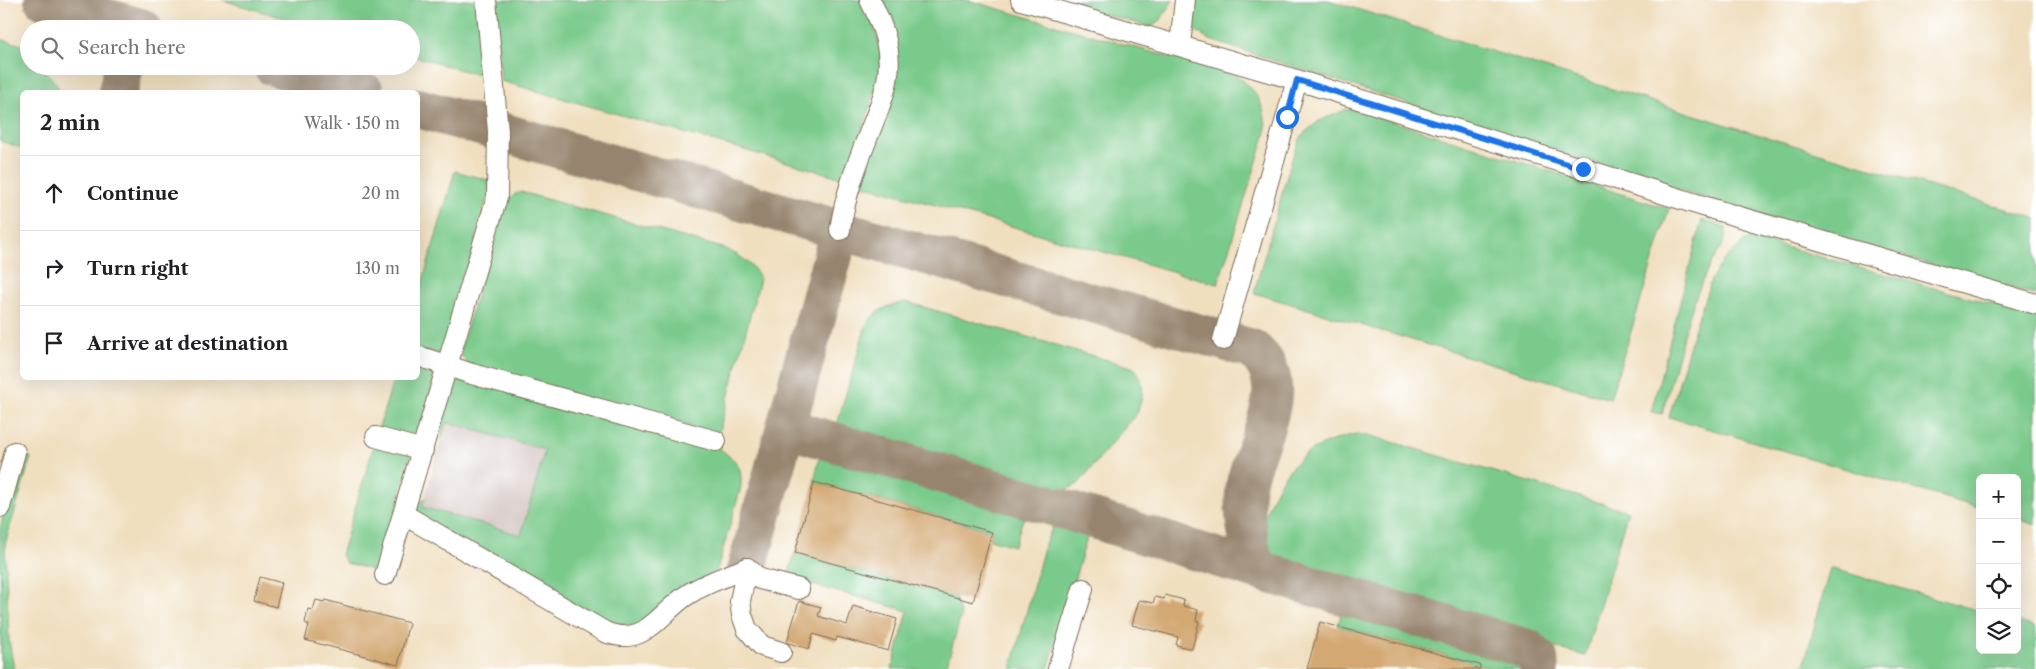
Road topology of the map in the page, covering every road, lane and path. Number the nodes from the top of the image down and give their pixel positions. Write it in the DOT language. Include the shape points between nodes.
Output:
graph roads {
  1 [pos="486,0"];
  2 [pos="870,0"];
  3 [pos="1022,0"];
  4 [pos="1186,0"];
  5 [pos="1180,45"];
  6 [pos="1297,80"];
  7 [pos="840,230"];
  8 [pos="2036,304"];
  9 [pos="1223,340"];
  10 [pos="420,357"];
  11 [pos="448,365"];
  12 [pos="376,437"];
  13 [pos="716,441"];
  14 [pos="423,450"];
  15 [pos="15,452"];
  16 [pos="0,507"];
  17 [pos="403,514"];
  18 [pos="747,568"];
  19 [pos="385,575"];
  20 [pos="799,589"];
  21 [pos="1082,589"];
  22 [pos="781,652"];
  23 [pos="1058,669"];
  1 -- 11 [label="lane" via="498,131 497,197"];
  2 -- 7 [label="lane" via="885,32 887,81 845,199"];
  3 -- 5 [label="lane"];
  4 -- 5 [label="lane"];
  5 -- 6 [label="lane"];
  6 -- 8 [label="lane" via="1716,210"];
  6 -- 9 [label="lane"];
  10 -- 11 [label="lane"];
  11 -- 13 [label="lane"];
  11 -- 14 [label="lane"];
  12 -- 14 [label="lane"];
  14 -- 17 [label="lane"];
  15 -- 16 [label="lane"];
  17 -- 18 [label="lane" via="617,637 641,632 687,595 712,581"];
  17 -- 19 [label="lane"];
  18 -- 20 [label="lane" via="760,579"];
  18 -- 22 [label="lane" via="740,601 747,629 762,646"];
  21 -- 23 [label="lane"];
}
